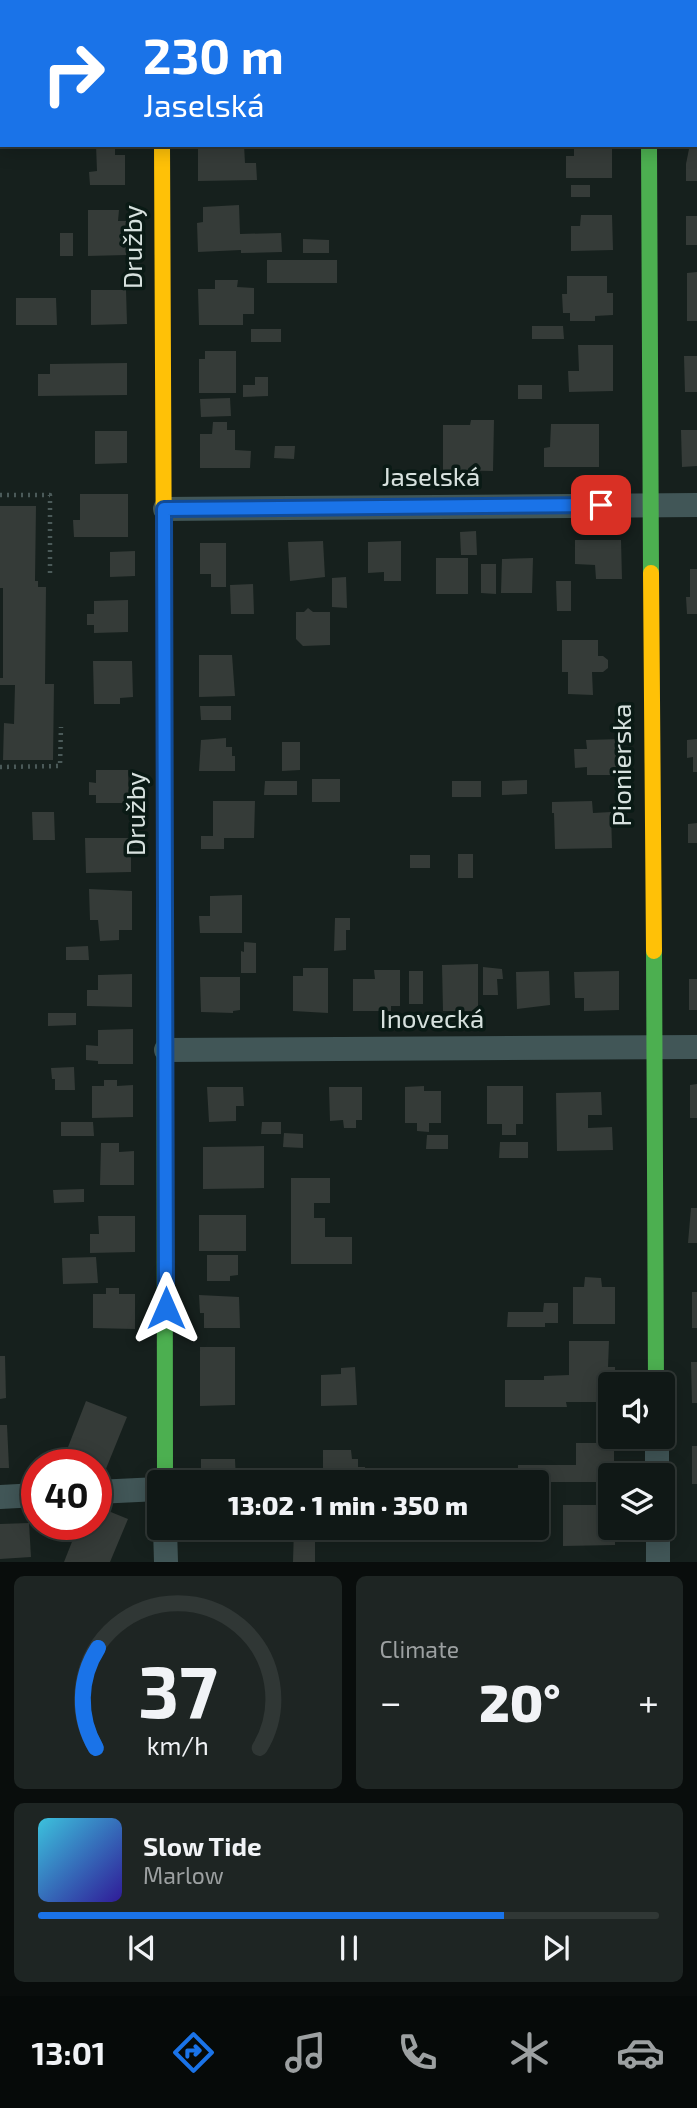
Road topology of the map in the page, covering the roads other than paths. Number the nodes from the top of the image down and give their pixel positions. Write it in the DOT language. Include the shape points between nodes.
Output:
graph roads {
  1 [pos="162,147"];
  2 [pos="649,147"];
  3 [pos="650,505"];
  4 [pos="697,505"];
  5 [pos="164,509"];
  6 [pos="653,1047"];
  7 [pos="697,1047"];
  8 [pos="166,1050"];
  9 [pos="656,1372"];
  10 [pos="165,1470"];
  11 [pos="147,1490"];
  12 [pos="112,1491"];
  13 [pos="21,1496"];
  14 [pos="0,1497"];
  15 [pos="165,1540"];
  16 [pos="658,1540"];
  17 [pos="166,1562"];
  18 [pos="658,1562"];
  1 -- 5 [label="street, Družby"];
  2 -- 3 [label="street, Pionierska"];
  3 -- 4 [label="street, Jaselská"];
  3 -- 5 [label="street, Jaselská"];
  3 -- 6 [label="street, Pionierska"];
  5 -- 8 [label="street, Družby"];
  6 -- 7 [label="street, Inovecká"];
  6 -- 8 [label="street, Inovecká"];
  6 -- 9 [label="street, Pionierska"];
  8 -- 10 [label="street, Družby"];
  11 -- 12 [label="street"];
  13 -- 14 [label="street"];
  15 -- 17 [label="street"];
  16 -- 18 [label="street"];
}
